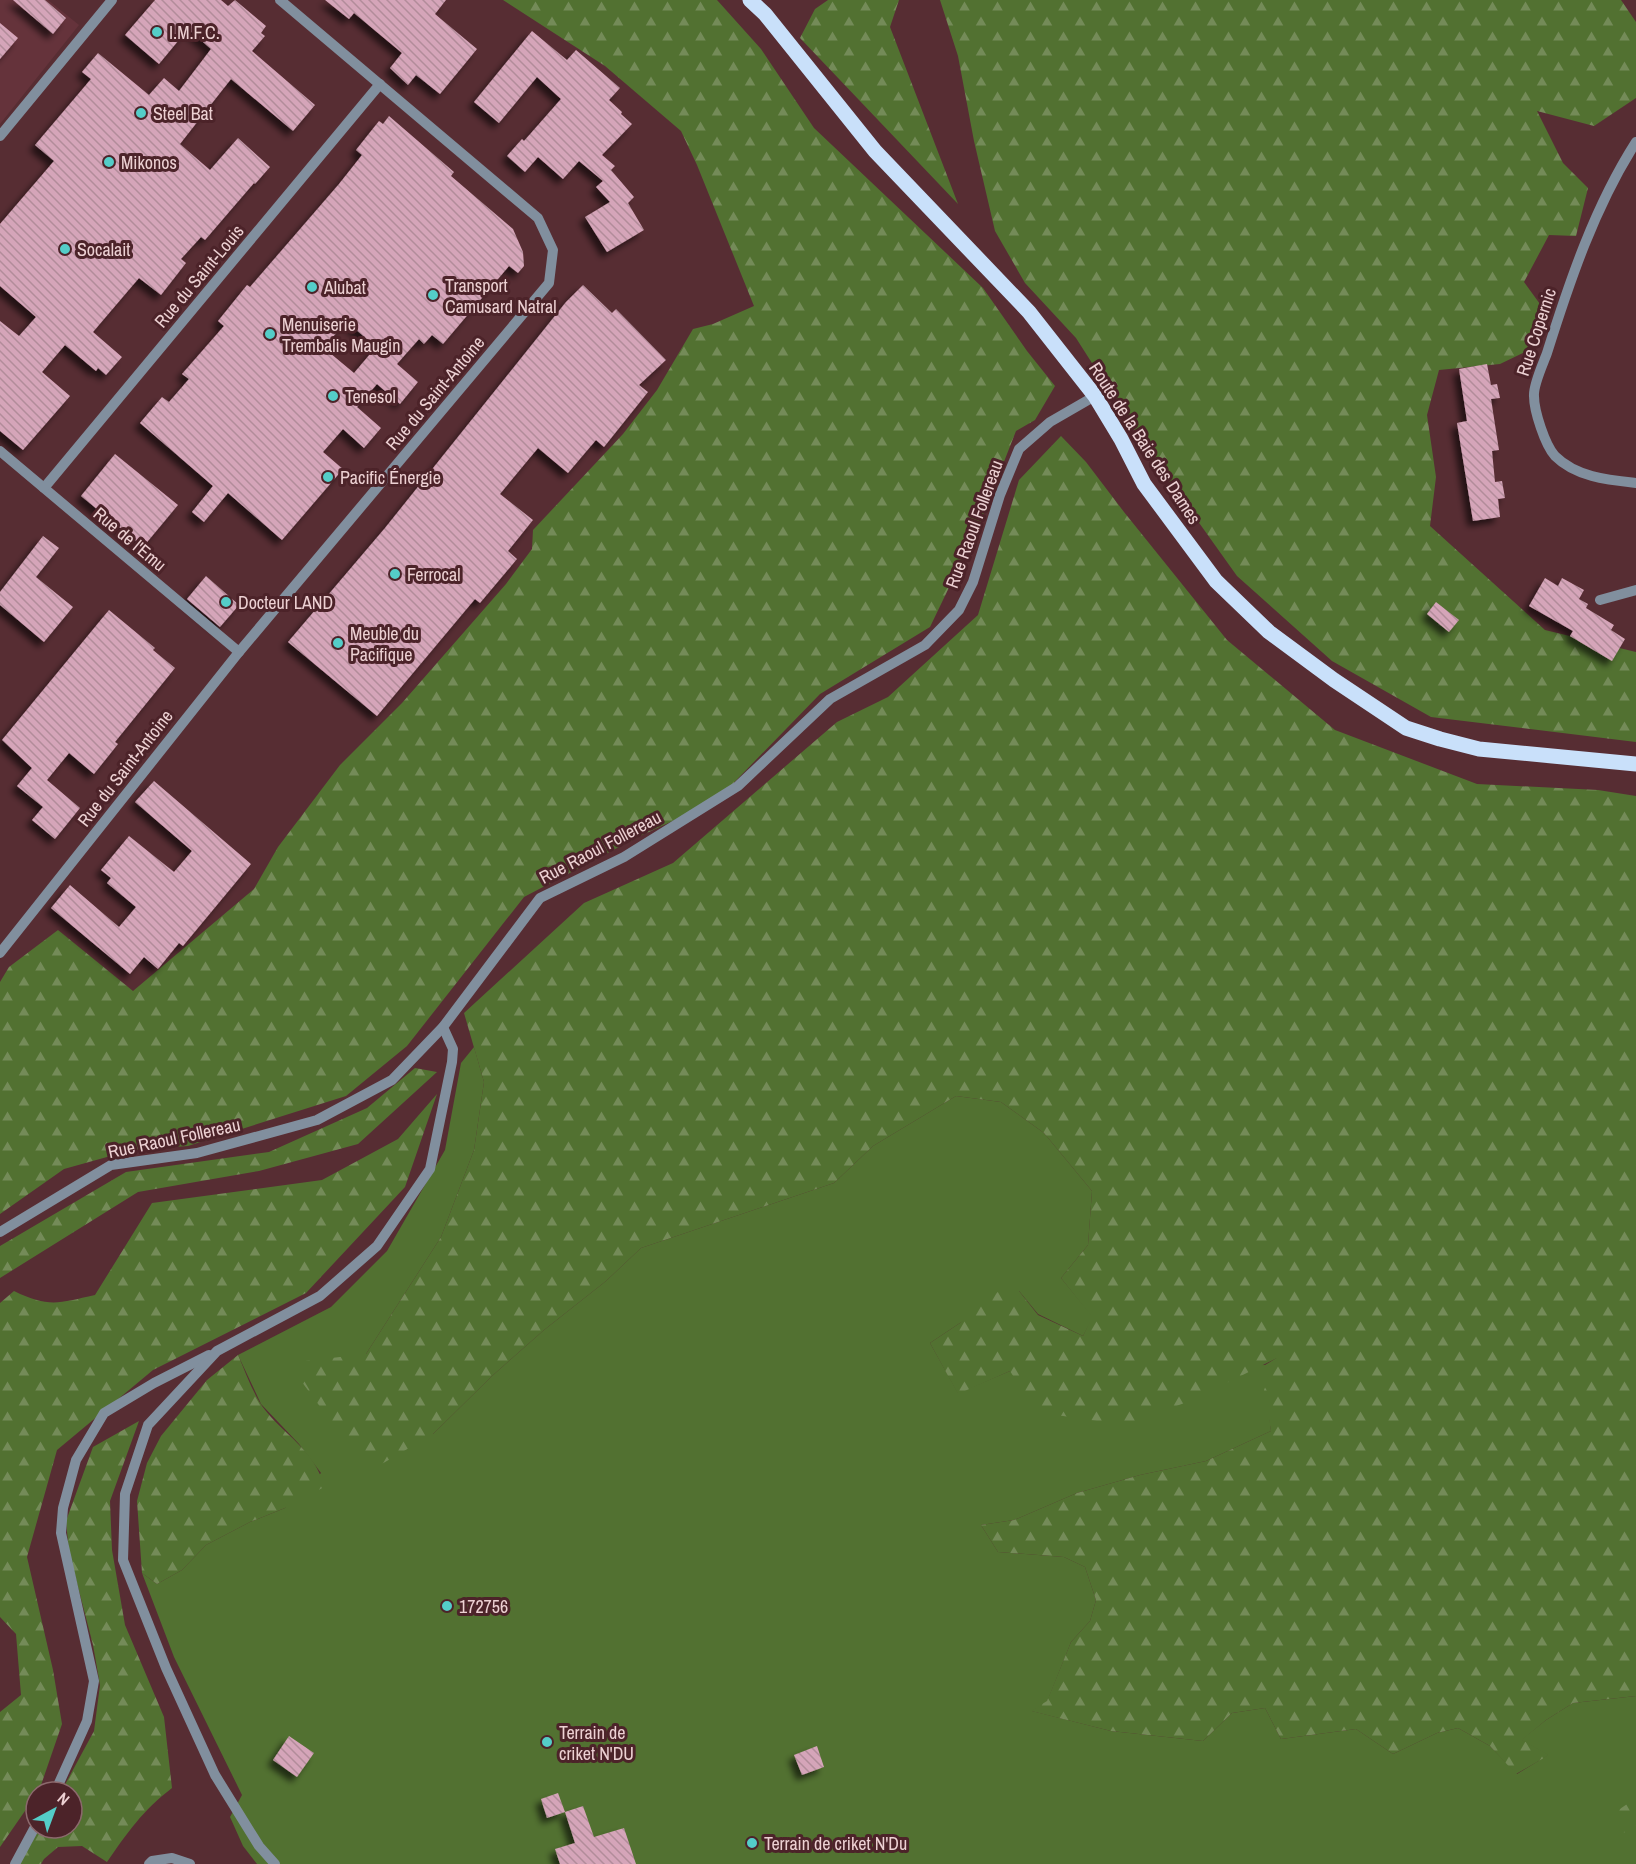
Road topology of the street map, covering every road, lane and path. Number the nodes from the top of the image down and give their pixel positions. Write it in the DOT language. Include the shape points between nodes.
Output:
graph roads {
  1 [pos="112,0"];
  2 [pos="280,0"];
  3 [pos="750,0"];
  4 [pos="380,84"];
  5 [pos="0,136"];
  6 [pos="1636,142"];
  7 [pos="1095,396"];
  8 [pos="0,452"];
  9 [pos="1636,483"];
  10 [pos="44,488"];
  11 [pos="1636,590"];
  12 [pos="1600,600"];
  13 [pos="239,652"];
  14 [pos="1636,764"];
  15 [pos="0,953"];
  16 [pos="443,1027"];
  17 [pos="0,1232"];
  18 [pos="217,1351"];
  19 [pos="60,1780"];
  20 [pos="28,1840"];
  21 [pos="15,1864"];
  22 [pos="149,1864"];
  23 [pos="190,1864"];
  24 [pos="275,1864"];
  1 -- 5 [label="street"];
  2 -- 4 [label="street, Rue du Saint-Antoine"];
  3 -- 7 [label="main road, Route de la Baie des Dames" via="875,151 1029,312"];
  4 -- 10 [label="street, Rue du Saint-Louis"];
  4 -- 13 [label="street, Rue du Saint-Antoine" via="538,218 553,250 549,283"];
  6 -- 9 [label="street, Rue Copernic" via="1620,167 1578,261 1533,395 1541,428 1554,454 1571,468 1598,478"];
  7 -- 14 [label="main road, Route de la Baie des Dames" via="1144,484 1216,581 1269,632 1334,680 1406,728 1440,739 1479,749"];
  7 -- 16 [label="street, Rue Raoul Follereau" via="1050,422 1019,449 973,582 959,610 926,645 830,699 738,786 624,857 540,898"];
  8 -- 10 [label="street, Rue de l'Emu"];
  10 -- 13 [label="street, Rue de l'Emu"];
  11 -- 12 [label="street"];
  13 -- 15 [label="street, Rue du Saint-Antoine"];
  16 -- 17 [label="street, Rue Raoul Follereau" via="392,1080 317,1120 197,1153 111,1165"];
  16 -- 18 [label="street" via="453,1049 452,1062 430,1169 377,1246 320,1296"];
  18 -- 19 [label="street" via="104,1413 76,1460 63,1508 61,1533 94,1681 87,1721"];
  18 -- 24 [label="street" via="148,1425 125,1494 123,1560 166,1668 216,1775 259,1846"];
  20 -- 21 [label="street"];
  22 -- 23 [label="street" via="172,1858"];
}
